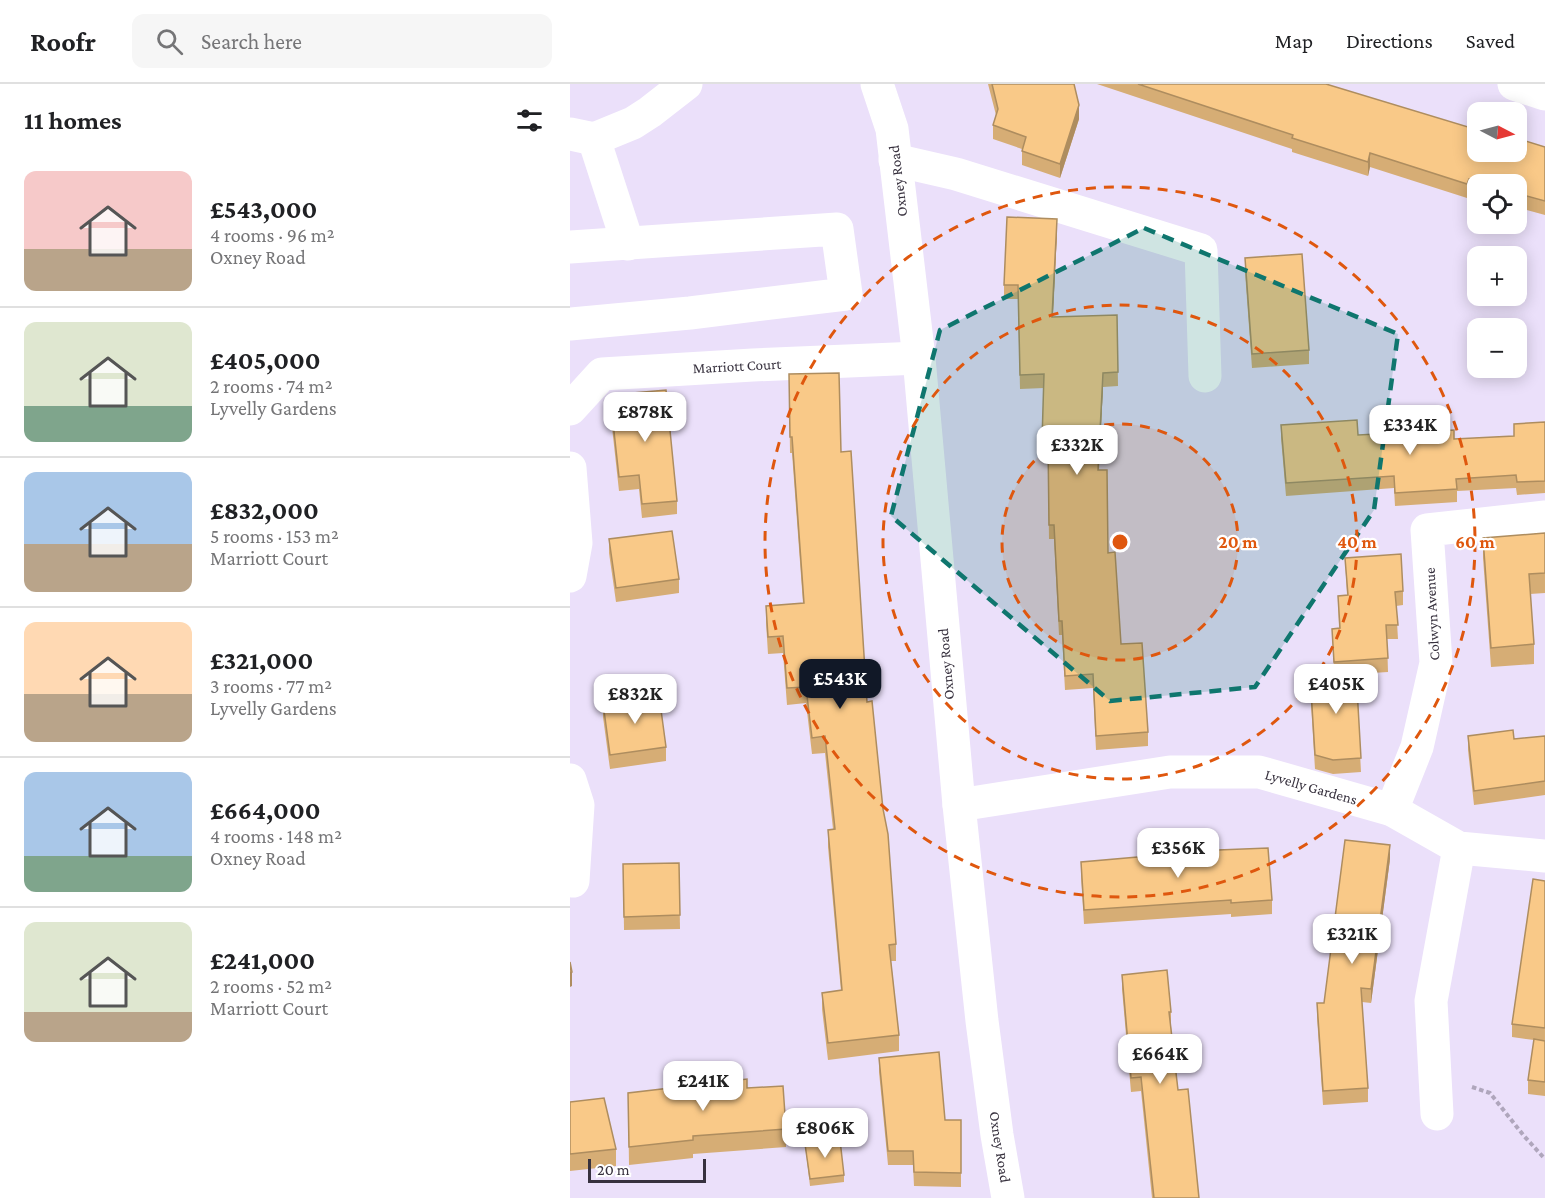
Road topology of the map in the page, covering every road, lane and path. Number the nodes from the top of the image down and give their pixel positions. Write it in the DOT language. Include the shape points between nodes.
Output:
graph roads {
  1 [pos="686,84"];
  2 [pos="854,84"];
  3 [pos="877,84"];
  4 [pos="1514,84"];
  5 [pos="1545,94"];
  6 [pos="657,98"];
  7 [pos="582,136"];
  8 [pos="893,144"];
  9 [pos="628,244"];
  10 [pos="570,248"];
  11 [pos="570,324"];
  12 [pos="919,358"];
  13 [pos="1206,376"];
  14 [pos="570,409"];
  15 [pos="570,468"];
  16 [pos="1545,517"];
  17 [pos="570,576"];
  18 [pos="570,780"];
  19 [pos="959,805"];
  20 [pos="1392,810"];
  21 [pos="1459,848"];
  22 [pos="1545,856"];
  23 [pos="573,881"];
  24 [pos="1435,1075"];
  25 [pos="1437,1113"];
  26 [pos="1545,1159"];
  27 [pos="1008,1198"];
  1 -- 6 [label="street"];
  2 -- 8 [label="street, Oxney Road"];
  3 -- 8 [label="street, Oxney Road"];
  4 -- 5 [label="street"];
  6 -- 7 [label="street" via="633,123"];
  7 -- 9 [label="street"];
  8 -- 12 [label="street, Oxney Road"];
  8 -- 13 [label="street" via="956,174 1202,250"];
  9 -- 10 [label="street"];
  9 -- 11 [label="street" via="837,229 846,294"];
  12 -- 14 [label="street, Marriott Court" via="602,374"];
  12 -- 19 [label="street, Oxney Road"];
  15 -- 17 [label="street" via="576,543"];
  16 -- 20 [label="street, Colwyn Avenue" via="1427,530 1436,663 1417,747"];
  18 -- 23 [label="street" via="578,805"];
  19 -- 20 [label="street, Lyvelly Gardens" via="1170,772 1259,772"];
  19 -- 27 [label="street, Oxney Road" via="982,1021"];
  20 -- 21 [label="street, Lyvelly Gardens"];
  21 -- 22 [label="street, Lyvelly Gardens"];
  21 -- 24 [label="street" via="1431,1001"];
  24 -- 25 [label="street"];
  24 -- 26 [label="path" via="1490,1093"];
}
